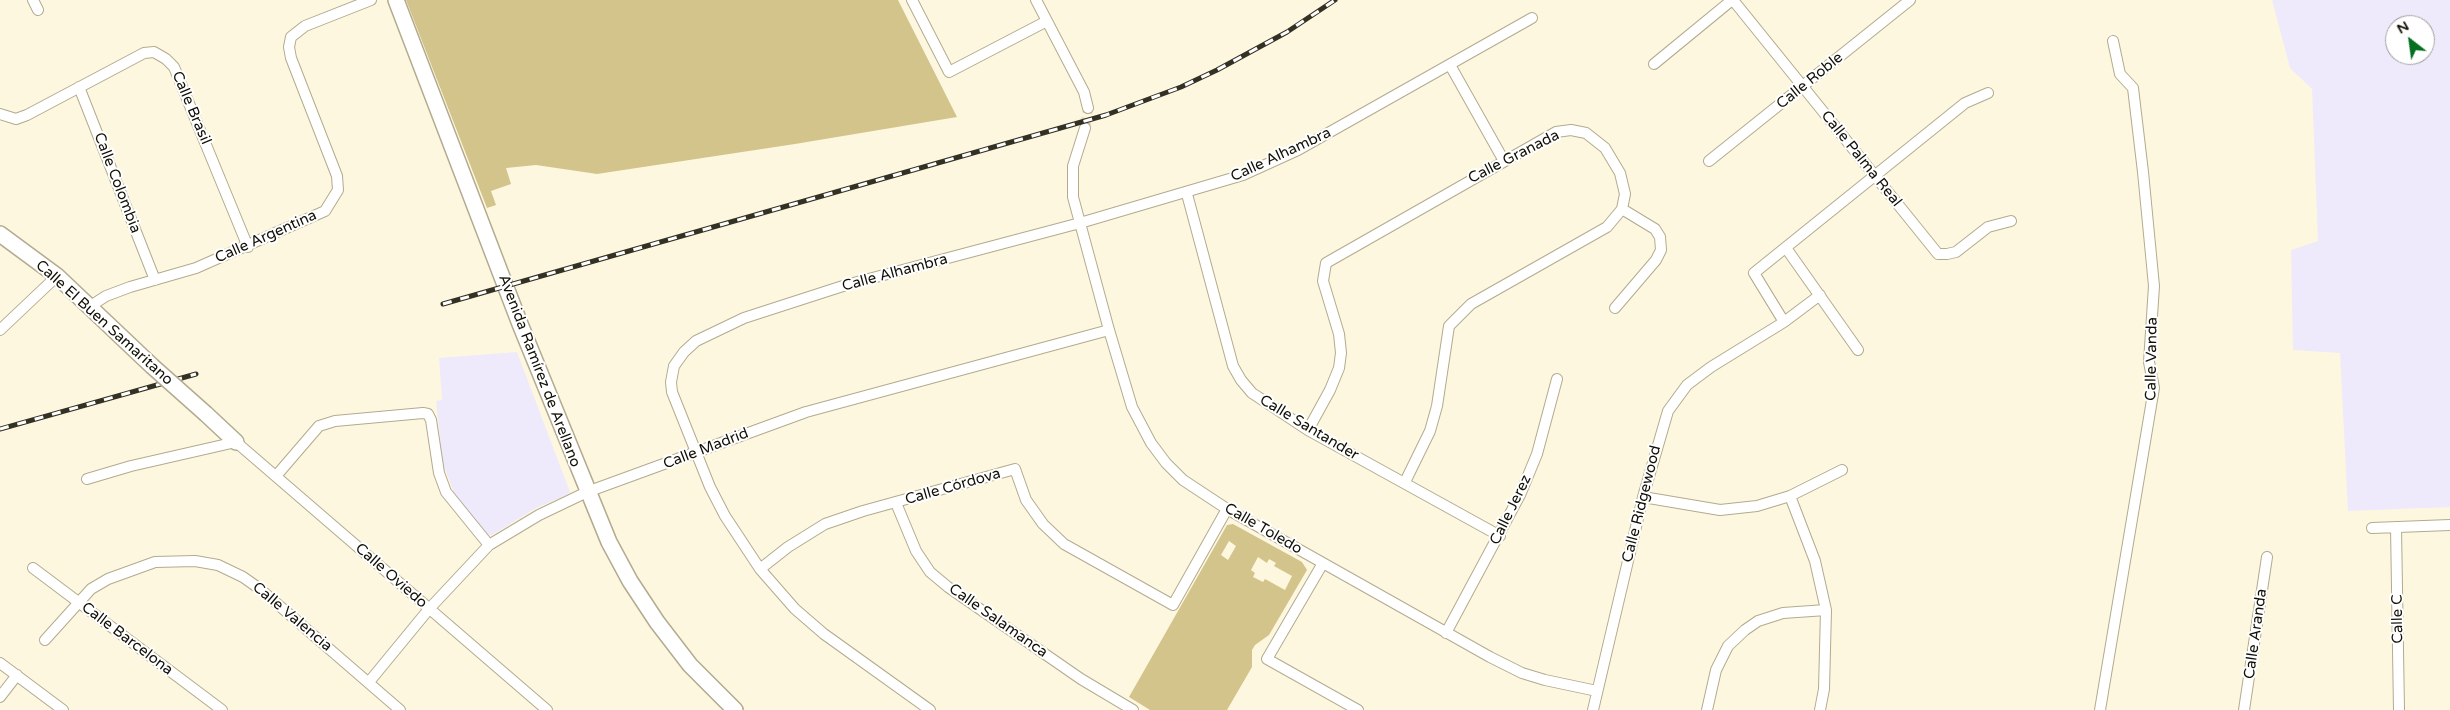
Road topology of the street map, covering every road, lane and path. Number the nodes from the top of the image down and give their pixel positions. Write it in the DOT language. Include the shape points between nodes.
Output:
graph roads {
  1 [pos="33,0"];
  2 [pos="371,0"];
  3 [pos="396,0"];
  4 [pos="912,0"];
  5 [pos="1036,0"];
  6 [pos="1733,0"];
  7 [pos="1910,0"];
  8 [pos="38,10"];
  9 [pos="1532,18"];
  10 [pos="1047,21"];
  11 [pos="2114,42"];
  12 [pos="1654,64"];
  13 [pos="1450,65"];
  14 [pos="80,87"];
  15 [pos="1803,87"];
  16 [pos="1988,93"];
  17 [pos="1088,108"];
  18 [pos="0,114"];
  19 [pos="1085,128"];
  20 [pos="1504,161"];
  21 [pos="1709,161"];
  22 [pos="1875,176"];
  23 [pos="1187,194"];
  24 [pos="1622,210"];
  25 [pos="2011,221"];
  26 [pos="1080,223"];
  27 [pos="0,234"];
  28 [pos="248,247"];
  29 [pos="1786,248"];
  30 [pos="57,276"];
  31 [pos="155,280"];
  32 [pos="1820,294"];
  33 [pos="89,307"];
  34 [pos="1615,308"];
  35 [pos="1784,322"];
  36 [pos="0,330"];
  37 [pos="1108,330"];
  38 [pos="1858,350"];
  39 [pos="1557,379"];
  40 [pos="1308,430"];
  41 [pos="236,442"];
  42 [pos="697,454"];
  43 [pos="1842,470"];
  44 [pos="276,476"];
  45 [pos="87,479"];
  46 [pos="1405,482"];
  47 [pos="587,492"];
  48 [pos="1790,496"];
  49 [pos="1643,497"];
  50 [pos="896,503"];
  51 [pos="1227,509"];
  52 [pos="2450,525"];
  53 [pos="2396,527"];
  54 [pos="2372,528"];
  55 [pos="1500,536"];
  56 [pos="489,545"];
  57 [pos="2267,557"];
  58 [pos="1323,563"];
  59 [pos="33,568"];
  60 [pos="760,569"];
  61 [pos="78,602"];
  62 [pos="429,609"];
  63 [pos="1826,610"];
  64 [pos="1446,633"];
  65 [pos="46,640"];
  66 [pos="0,663"];
  67 [pos="16,675"];
  68 [pos="369,682"];
  69 [pos="1597,691"];
  70 [pos="0,697"];
  71 [pos="63,710"];
  72 [pos="222,710"];
  73 [pos="400,710"];
  74 [pos="547,710"];
  75 [pos="735,710"];
  76 [pos="929,710"];
  77 [pos="1133,710"];
  78 [pos="1358,710"];
  79 [pos="1594,710"];
  80 [pos="1707,710"];
  81 [pos="1820,710"];
  82 [pos="2100,710"];
  83 [pos="2244,710"];
  84 [pos="2399,710"];
  1 -- 8 [label="street"];
  2 -- 28 [label="street, Calle Argentina" via="297,30 289,47 337,176 338,190 325,211"];
  3 -- 47 [label="street, Avenida Ramírez de Arellano"];
  4 -- 10 [label="street" via="949,72"];
  5 -- 10 [label="street"];
  6 -- 12 [label="street"];
  6 -- 15 [label="street, Calle Palma Real"];
  7 -- 15 [label="street, Calle Roble"];
  9 -- 13 [label="street, Calle Alhambra"];
  10 -- 17 [label="street" via="1084,92"];
  11 -- 82 [label="street, Calle Vanda" via="2120,74 2133,88 2143,172 2154,286 2148,362 2154,388"];
  13 -- 20 [label="street"];
  13 -- 23 [label="street, Calle Alhambra" via="1298,150 1243,175"];
  14 -- 18 [label="street, Calle Brasil" via="16,119"];
  14 -- 28 [label="street, Calle Brasil" via="144,54 154,52 166,59 174,67"];
  14 -- 31 [label="street, Calle Colombia"];
  15 -- 21 [label="street, Calle Roble"];
  15 -- 22 [label="street, Calle Palma Real"];
  16 -- 22 [label="street" via="1965,103"];
  19 -- 26 [label="street, Calle Toledo" via="1073,166 1073,196"];
  20 -- 24 [label="street, Calle Granada" via="1556,132 1572,130 1586,133 1605,148 1620,173 1624,194"];
  20 -- 40 [label="street, Calle Granada" via="1326,263 1323,281 1339,334 1341,353 1330,390"];
  22 -- 25 [label="street, Calle Palma Real" via="1938,254 1956,252 1988,227"];
  22 -- 29 [label="street"];
  23 -- 26 [label="street, Calle Alhambra"];
  23 -- 40 [label="street, Calle Santander" via="1233,366 1261,401"];
  24 -- 34 [label="street" via="1655,229 1660,237 1661,250"];
  24 -- 46 [label="street" via="1607,227 1472,304 1449,326 1430,431"];
  26 -- 37 [label="street, Calle Toledo"];
  26 -- 42 [label="street, Calle Alhambra" via="846,285 744,318 696,341 674,366 670,382"];
  27 -- 30 [label="street, Calle El Buen Samaritano"];
  28 -- 31 [label="street, Calle Argentina"];
  29 -- 32 [label="street"];
  29 -- 35 [label="street" via="1754,273"];
  30 -- 33 [label="street, Calle El Buen Samaritano"];
  30 -- 36 [label="street"];
  31 -- 33 [label="street, Calle Argentina" via="106,296"];
  32 -- 35 [label="street, Calle Ridgewood"];
  32 -- 38 [label="street"];
  33 -- 41 [label="street, Calle El Buen Samaritano, bridge"];
  35 -- 49 [label="street, Calle Ridgewood" via="1687,385 1668,411"];
  37 -- 42 [label="street, Calle Madrid" via="806,412"];
  37 -- 51 [label="street, Calle Toledo" via="1132,407 1151,443 1183,480"];
  39 -- 55 [label="street, Calle Jerez" via="1537,454"];
  40 -- 46 [label="street, Calle Santander"];
  41 -- 44 [label="street, Calle Oviedo"];
  41 -- 45 [label="street"];
  42 -- 47 [label="street, Calle Madrid"];
  42 -- 60 [label="street, Calle Alhambra" via="725,516"];
  43 -- 48 [label="street"];
  44 -- 56 [label="street" via="320,426 335,421 428,414 438,473 446,492"];
  44 -- 62 [label="street, Calle Oviedo"];
  46 -- 55 [label="street, Calle Santander"];
  47 -- 56 [label="street, Calle Madrid" via="539,515"];
  47 -- 75 [label="street, Avenida Ramírez de Arellano" via="608,542 651,614 690,665"];
  48 -- 49 [label="street" via="1758,506 1720,510"];
  48 -- 63 [label="street" via="1815,561"];
  49 -- 69 [label="street, Calle Ridgewood"];
  50 -- 51 [label="street, Calle Córdova" via="1016,469 1026,500 1043,524 1064,544 1173,605"];
  50 -- 60 [label="street, Calle Córdova" via="826,524"];
  50 -- 77 [label="street, Calle Salamanca" via="916,551 930,572 1081,679"];
  51 -- 58 [label="street, Calle Toledo"];
  52 -- 53 [label="street"];
  53 -- 54 [label="street"];
  53 -- 84 [label="street, Calle C"];
  55 -- 64 [label="street, Calle Jerez"];
  56 -- 62 [label="street, Calle Madrid"];
  57 -- 83 [label="street, Calle Aranda"];
  58 -- 64 [label="street, Calle Toledo"];
  58 -- 78 [label="street" via="1267,659"];
  59 -- 61 [label="street, Calle Barcelona"];
  60 -- 76 [label="street, Calle Alhambra" via="795,609 824,634"];
  61 -- 65 [label="street, Calle Valencia"];
  61 -- 68 [label="street, Calle Valencia" via="108,579 155,562 195,561 218,565 260,588"];
  61 -- 72 [label="street, Calle Barcelona"];
  62 -- 68 [label="street, Calle Madrid"];
  62 -- 74 [label="street, Calle Oviedo"];
  63 -- 80 [label="street" via="1783,613 1758,621 1745,630 1728,646 1716,670"];
  63 -- 81 [label="street" via="1824,689"];
  64 -- 69 [label="street, Calle Toledo" via="1522,673"];
  66 -- 67 [label="street"];
  67 -- 70 [label="street"];
  67 -- 71 [label="street"];
  68 -- 73 [label="street, Calle Valencia"];
  69 -- 79 [label="street, Calle Ridgewood"];
}
